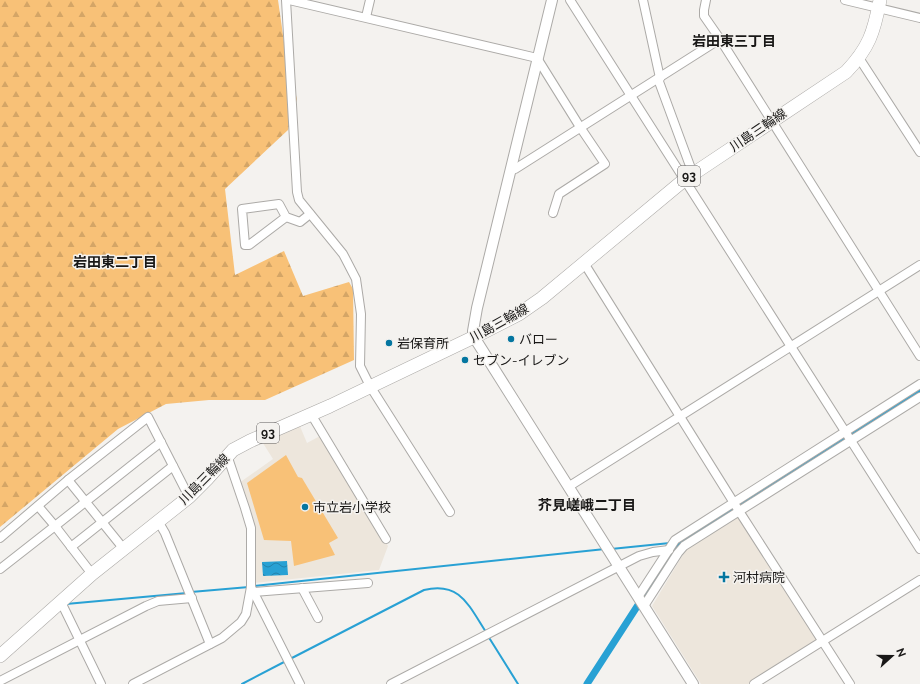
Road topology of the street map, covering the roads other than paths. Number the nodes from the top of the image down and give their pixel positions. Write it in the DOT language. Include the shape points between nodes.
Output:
graph roads {
  1 [pos="288,0"];
  2 [pos="370,0"];
  3 [pos="552,0"];
  4 [pos="570,0"];
  5 [pos="643,0"];
  6 [pos="706,0"];
  7 [pos="845,0"];
  8 [pos="879,4"];
  9 [pos="366,17"];
  10 [pos="920,18"];
  11 [pos="720,39"];
  12 [pos="537,58"];
  13 [pos="859,58"];
  14 [pos="659,78"];
  15 [pos="632,96"];
  16 [pos="772,120"];
  17 [pos="580,127"];
  18 [pos="920,152"];
  19 [pos="511,170"];
  20 [pos="688,177"];
  21 [pos="553,213"];
  22 [pos="310,214"];
  23 [pos="286,217"];
  24 [pos="584,263"];
  25 [pos="920,265"];
  26 [pos="879,291"];
  27 [pos="474,337"];
  28 [pos="790,346"];
  29 [pos="920,356"];
  30 [pos="920,384"];
  31 [pos="370,386"];
  32 [pos="920,397"];
  33 [pos="311,414"];
  34 [pos="680,416"];
  35 [pos="845,432"];
  36 [pos="851,441"];
  37 [pos="161,442"];
  38 [pos="227,455"];
  39 [pos="173,466"];
  40 [pos="68,480"];
  41 [pos="568,487"];
  42 [pos="189,497"];
  43 [pos="85,502"];
  44 [pos="734,502"];
  45 [pos="38,506"];
  46 [pos="739,511"];
  47 [pos="450,512"];
  48 [pos="102,522"];
  49 [pos="158,522"];
  50 [pos="55,526"];
  51 [pos="0,538"];
  52 [pos="386,539"];
  53 [pos="71,547"];
  54 [pos="123,548"];
  55 [pos="920,549"];
  56 [pos="669,550"];
  57 [pos="619,567"];
  58 [pos="0,569"];
  59 [pos="92,574"];
  60 [pos="920,580"];
  61 [pos="368,583"];
  62 [pos="302,588"];
  63 [pos="252,589"];
  64 [pos="638,597"];
  65 [pos="192,598"];
  66 [pos="61,602"];
  67 [pos="644,606"];
  68 [pos="318,618"];
  69 [pos="79,640"];
  70 [pos="823,641"];
  71 [pos="210,644"];
  72 [pos="0,656"];
  73 [pos="0,681"];
  74 [pos="101,684"];
  75 [pos="133,684"];
  76 [pos="300,684"];
  77 [pos="392,684"];
  78 [pos="693,684"];
  79 [pos="754,684"];
  80 [pos="850,684"];
  1 -- 9 [label="street"];
  1 -- 22 [label="street" via="297,192 299,200"];
  2 -- 9 [label="street"];
  3 -- 12 [label="street"];
  4 -- 15 [label="street"];
  5 -- 14 [label="street"];
  6 -- 11 [label="street" via="704,16"];
  7 -- 8 [label="street"];
  8 -- 10 [label="street"];
  8 -- 13 [label="main road, 川島三輪線 / 93" via="873,30"];
  9 -- 12 [label="street"];
  11 -- 14 [label="street"];
  11 -- 16 [label="street"];
  12 -- 17 [label="street"];
  12 -- 19 [label="street"];
  13 -- 16 [label="main road, 川島三輪線 / 93" via="846,72"];
  13 -- 18 [label="street"];
  14 -- 15 [label="street"];
  14 -- 20 [label="street"];
  15 -- 17 [label="street"];
  15 -- 20 [label="street"];
  16 -- 20 [label="main road, 川島三輪線 / 93"];
  16 -- 26 [label="street"];
  17 -- 19 [label="street"];
  17 -- 21 [label="street" via="605,164 559,194"];
  19 -- 27 [label="street" via="477,308"];
  20 -- 24 [label="main road, 川島三輪線 / 93"];
  20 -- 28 [label="street"];
  22 -- 23 [label="street" via="300,222"];
  22 -- 31 [label="street" via="343,254 356,279 361,314 360,366"];
  23 -- 23 [label="street" via="249,245 245,245 242,209 279,204"];
  24 -- 27 [label="main road, 川島三輪線 / 93" via="519,314"];
  24 -- 34 [label="street"];
  25 -- 26 [label="street"];
  26 -- 28 [label="street"];
  26 -- 29 [label="street"];
  27 -- 31 [label="main road, 川島三輪線 / 93"];
  27 -- 41 [label="street"];
  28 -- 34 [label="street"];
  28 -- 35 [label="street"];
  30 -- 35 [label="street"];
  31 -- 33 [label="main road, 川島三輪線 / 93"];
  31 -- 47 [label="street"];
  32 -- 36 [label="street"];
  33 -- 38 [label="main road, 川島三輪線 / 93" via="250,441"];
  33 -- 52 [label="street"];
  34 -- 41 [label="street"];
  34 -- 44 [label="street"];
  35 -- 36 [label="street"];
  35 -- 44 [label="street"];
  36 -- 46 [label="street"];
  36 -- 55 [label="street"];
  37 -- 39 [label="street"];
  37 -- 40 [label="street" via="148,417"];
  37 -- 43 [label="street"];
  38 -- 42 [label="main road, 川島三輪線 / 93"];
  38 -- 63 [label="street" via="250,528"];
  39 -- 42 [label="street"];
  39 -- 48 [label="street"];
  40 -- 43 [label="street"];
  40 -- 45 [label="street"];
  41 -- 57 [label="street"];
  42 -- 49 [label="main road, 川島三輪線 / 93"];
  43 -- 48 [label="street"];
  43 -- 50 [label="street"];
  44 -- 46 [label="street"];
  44 -- 56 [label="street" via="675,540"];
  45 -- 50 [label="street"];
  45 -- 51 [label="street"];
  46 -- 67 [label="street" via="684,546"];
  46 -- 70 [label="street"];
  48 -- 53 [label="street"];
  48 -- 54 [label="street"];
  49 -- 54 [label="main road, 川島三輪線 / 93"];
  49 -- 65 [label="street"];
  50 -- 53 [label="street"];
  50 -- 58 [label="street"];
  53 -- 59 [label="street"];
  54 -- 59 [label="main road, 川島三輪線 / 93"];
  56 -- 57 [label="street" via="639,556"];
  56 -- 64 [label="street"];
  57 -- 64 [label="street"];
  57 -- 77 [label="street"];
  59 -- 66 [label="main road, 川島三輪線 / 93"];
  60 -- 70 [label="street"];
  61 -- 62 [label="street"];
  62 -- 63 [label="street"];
  62 -- 68 [label="street"];
  63 -- 71 [label="street" via="246,614 241,622 222,638"];
  63 -- 76 [label="street"];
  64 -- 67 [label="street"];
  65 -- 69 [label="street" via="158,601"];
  65 -- 71 [label="street"];
  66 -- 69 [label="street"];
  66 -- 72 [label="main road, 川島三輪線 / 93"];
  67 -- 78 [label="street"];
  69 -- 73 [label="street"];
  69 -- 74 [label="street"];
  70 -- 79 [label="street"];
  70 -- 80 [label="street"];
  71 -- 75 [label="street"];
}
